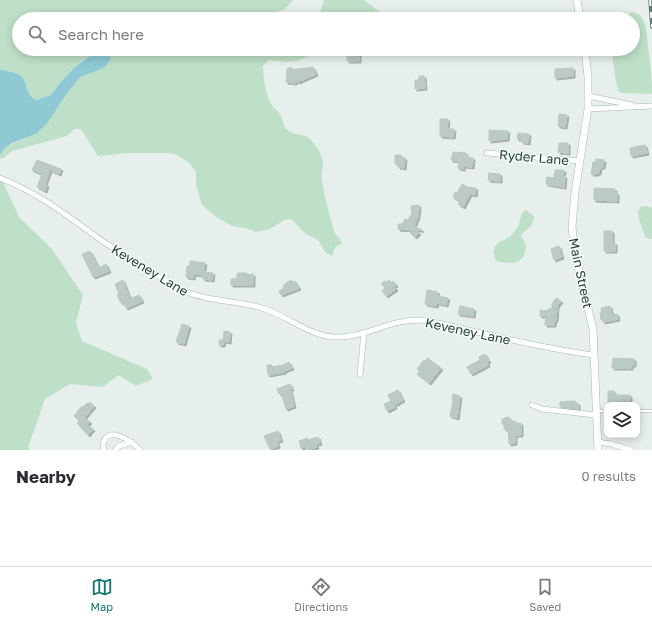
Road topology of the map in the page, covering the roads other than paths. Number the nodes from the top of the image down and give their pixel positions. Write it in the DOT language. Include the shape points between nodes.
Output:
graph roads {
  1 [pos="577,0"];
  2 [pos="579,12"];
  3 [pos="585,56"];
  4 [pos="588,96"];
  5 [pos="636,106"];
  6 [pos="652,106"];
  7 [pos="588,109"];
  8 [pos="487,153"];
  9 [pos="580,161"];
  10 [pos="0,178"];
  11 [pos="364,332"];
  12 [pos="594,355"];
  13 [pos="360,375"];
  14 [pos="532,405"];
  15 [pos="640,411"];
  16 [pos="652,411"];
  17 [pos="604,412"];
  18 [pos="595,413"];
  19 [pos="132,442"];
  20 [pos="597,442"];
  21 [pos="104,450"];
  22 [pos="115,450"];
  23 [pos="140,450"];
  24 [pos="598,450"];
  25 [pos="631,450"];
  1 -- 2 [label="main road"];
  3 -- 4 [label="main road, Main Street"];
  4 -- 5 [label="street"];
  4 -- 7 [label="main road, Main Street"];
  5 -- 6 [label="street"];
  5 -- 7 [label="street"];
  7 -- 9 [label="main road, Main Street"];
  8 -- 9 [label="street, Ryder Lane"];
  9 -- 12 [label="main road, Main Street" via="572,217 573,243 592,324"];
  10 -- 11 [label="street, Keveney Lane" via="17,184 52,204 92,234 195,296 262,308 322,335 341,337"];
  11 -- 12 [label="street, Keveney Lane" via="390,324 418,320"];
  11 -- 13 [label="street"];
  12 -- 18 [label="main road, Main Street"];
  14 -- 18 [label="street" via="542,409"];
  15 -- 16 [label="lane"];
  17 -- 18 [label="lane"];
  18 -- 20 [label="main road, Main Street"];
  19 -- 21 [label="street" via="115,434 107,436 103,443"];
  19 -- 22 [label="street"];
  19 -- 23 [label="street"];
  20 -- 24 [label="main road, Main Street"];
  20 -- 25 [label="street"];
}
